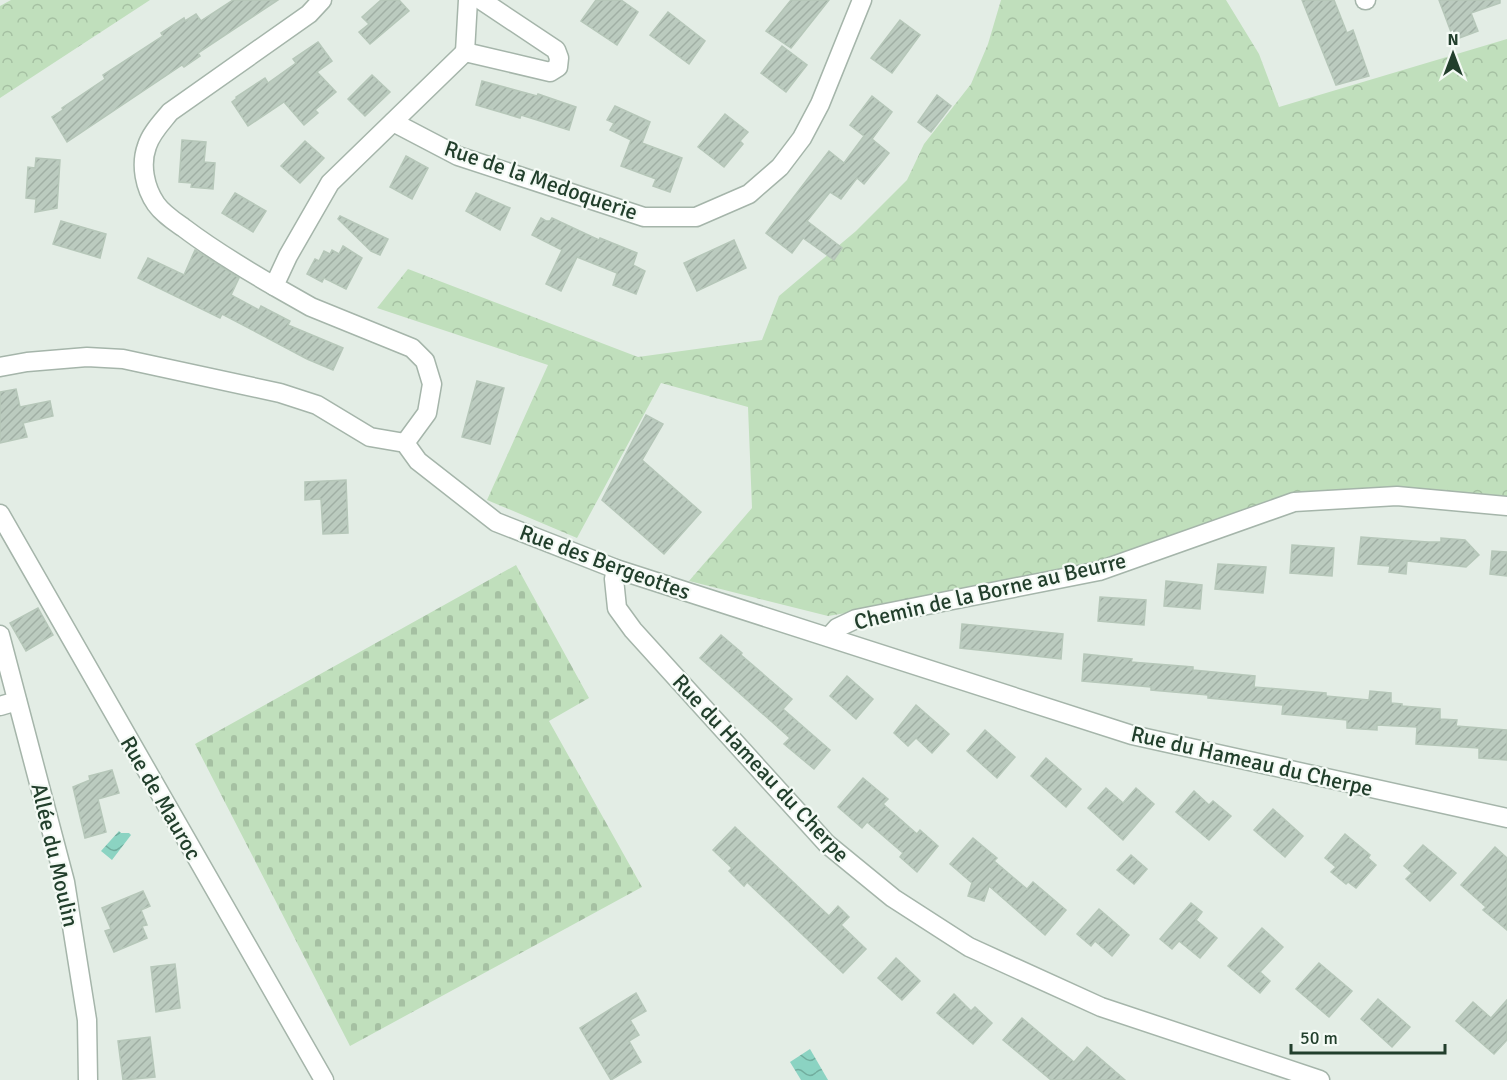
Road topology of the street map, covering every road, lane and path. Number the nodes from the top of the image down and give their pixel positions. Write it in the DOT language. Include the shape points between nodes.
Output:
graph roads {
  1 [pos="322,0"];
  2 [pos="468,0"];
  3 [pos="481,0"];
  4 [pos="862,0"];
  5 [pos="465,52"];
  6 [pos="393,122"];
  7 [pos="274,286"];
  8 [pos="0,367"];
  9 [pos="405,443"];
  10 [pos="1507,506"];
  11 [pos="0,514"];
  12 [pos="616,569"];
  13 [pos="0,634"];
  14 [pos="829,637"];
  15 [pos="9,704"];
  16 [pos="1507,818"];
  17 [pos="88,1080"];
  18 [pos="324,1080"];
  19 [pos="1320,1080"];
  1 -- 7 [label="street" via="309,14 170,112 147,146 143,170 149,191 166,215"];
  2 -- 5 [label="street"];
  3 -- 5 [label="street" via="556,50 558,67 550,72"];
  4 -- 6 [label="street, Rue de la Medoquerie" via="819,104 802,138 780,167 749,194 696,217 644,217 458,156"];
  5 -- 6 [label="street"];
  6 -- 7 [label="street" via="330,183"];
  7 -- 9 [label="street" via="311,307 412,348 424,361 432,384 427,413"];
  8 -- 9 [label="street" via="87,357 123,358 280,393 317,405 370,437"];
  9 -- 12 [label="street, Rue des Bergeottes" via="418,461 496,522"];
  10 -- 14 [label="street, Chemin de la Borne au Beurre" via="1397,496 1294,502 1100,571 856,619 837,628"];
  11 -- 18 [label="street, Rue de Mauroc"];
  12 -- 14 [label="street, Rue des Bergeottes"];
  12 -- 19 [label="street, Rue du Hameau du Cherpe" via="617,608 633,630 827,844 893,898 969,947 1101,1007"];
  13 -- 15 [label="street, Allée du Moulin"];
  14 -- 16 [label="street, Rue du Hameau du Cherpe" via="1132,735"];
  15 -- 17 [label="street, Allée du Moulin" via="65,882 87,1020"];
}
